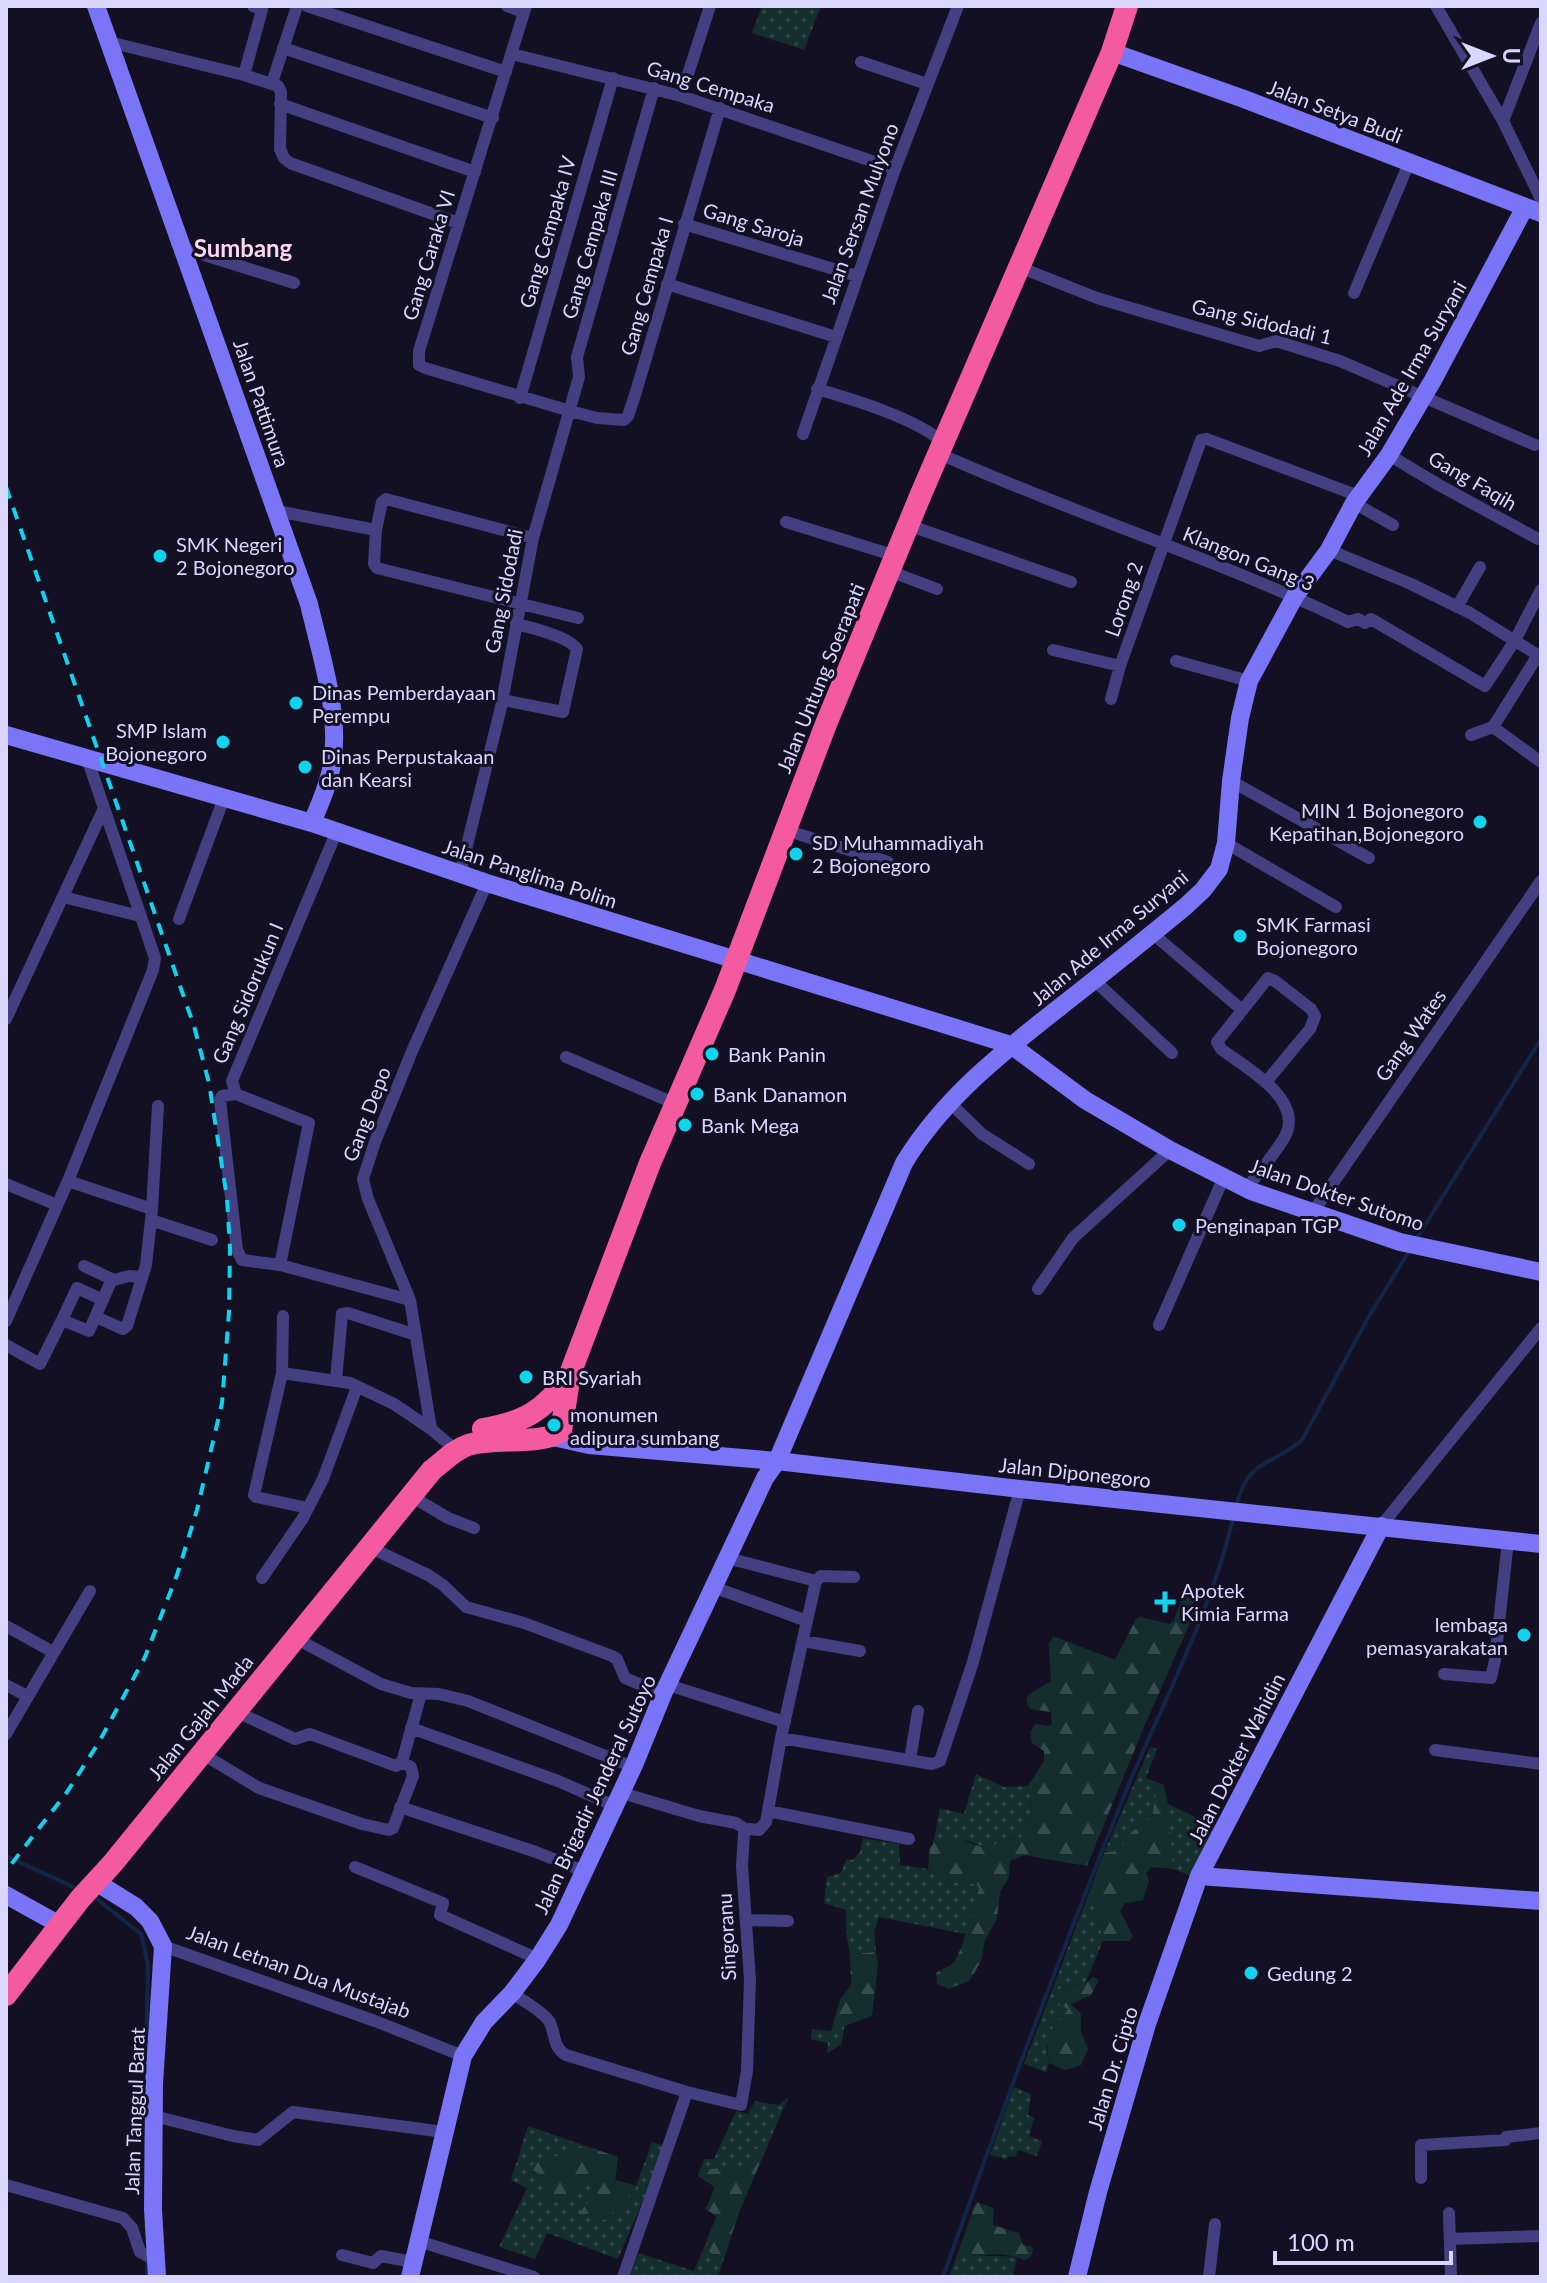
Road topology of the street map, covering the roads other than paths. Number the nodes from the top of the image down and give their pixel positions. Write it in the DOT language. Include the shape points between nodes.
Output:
graph roads {
  1 [pos="96,6"];
  2 [pos="297,6"];
  3 [pos="307,6"];
  4 [pos="507,6"];
  5 [pos="710,6"];
  6 [pos="958,6"];
  7 [pos="1127,6"];
  8 [pos="1436,6"];
  9 [pos="260,7"];
  10 [pos="525,9"];
  11 [pos="1541,23"];
  12 [pos="109,42"];
  13 [pos="283,48"];
  14 [pos="1112,52"];
  15 [pos="512,54"];
  16 [pos="861,62"];
  17 [pos="506,72"];
  18 [pos="244,75"];
  19 [pos="613,78"];
  20 [pos="272,83"];
  21 [pos="927,84"];
  22 [pos="654,88"];
  23 [pos="681,96"];
  24 [pos="280,104"];
  25 [pos="720,108"];
  26 [pos="493,118"];
  27 [pos="1503,121"];
  28 [pos="1409,163"];
  29 [pos="895,169"];
  30 [pos="475,172"];
  31 [pos="1536,206"];
  32 [pos="458,223"];
  33 [pos="684,224"];
  34 [pos="185,249"];
  35 [pos="1019,267"];
  36 [pos="857,276"];
  37 [pos="294,283"];
  38 [pos="667,284"];
  39 [pos="1354,293"];
  40 [pos="836,337"];
  41 [pos="817,389"];
  42 [pos="1424,395"];
  43 [pos="520,398"];
  44 [pos="570,411"];
  45 [pos="803,434"];
  46 [pos="1535,445"];
  47 [pos="942,449"];
  48 [pos="1389,455"];
  49 [pos="1357,500"];
  50 [pos="277,511"];
  51 [pos="786,522"];
  52 [pos="908,525"];
  53 [pos="1393,525"];
  54 [pos="376,530"];
  55 [pos="533,538"];
  56 [pos="1538,539"];
  57 [pos="1162,545"];
  58 [pos="1329,550"];
  59 [pos="892,563"];
  60 [pos="1480,567"];
  61 [pos="1071,582"];
  62 [pos="937,589"];
  63 [pos="1541,590"];
  64 [pos="1295,596"];
  65 [pos="520,604"];
  66 [pos="1457,607"];
  67 [pos="578,618"];
  68 [pos="516,624"];
  69 [pos="1514,642"];
  70 [pos="1053,650"];
  71 [pos="1539,656"];
  72 [pos="1176,661"];
  73 [pos="1120,666"];
  74 [pos="1249,681"];
  75 [pos="1111,699"];
  76 [pos="503,700"];
  77 [pos="1493,727"];
  78 [pos="6,735"];
  79 [pos="1471,735"];
  80 [pos="1539,754"];
  81 [pos="95,761"];
  82 [pos="1231,781"];
  83 [pos="224,798"];
  84 [pos="104,808"];
  85 [pos="312,823"];
  86 [pos="785,830"];
  87 [pos="336,833"];
  88 [pos="1226,843"];
  89 [pos="1369,858"];
  90 [pos="888,862"];
  91 [pos="460,874"];
  92 [pos="1541,881"];
  93 [pos="487,883"];
  94 [pos="63,897"];
  95 [pos="1336,907"];
  96 [pos="140,916"];
  97 [pos="179,919"];
  98 [pos="1152,933"];
  99 [pos="736,961"];
  100 [pos="1094,980"];
  101 [pos="1241,1009"];
  102 [pos="6,1019"];
  103 [pos="1011,1045"];
  104 [pos="1172,1053"];
  105 [pos="566,1057"];
  106 [pos="1266,1082"];
  107 [pos="236,1094"];
  108 [pos="949,1102"];
  109 [pos="676,1104"];
  110 [pos="158,1106"];
  111 [pos="1170,1150"];
  112 [pos="1029,1164"];
  113 [pos="1224,1177"];
  114 [pos="68,1181"];
  115 [pos="6,1184"];
  116 [pos="1247,1188"];
  117 [pos="57,1205"];
  118 [pos="1313,1212"];
  119 [pos="152,1215"];
  120 [pos="212,1240"];
  121 [pos="280,1265"];
  122 [pos="84,1266"];
  123 [pos="1541,1272"];
  124 [pos="142,1277"];
  125 [pos="112,1279"];
  126 [pos="1038,1289"];
  127 [pos="103,1300"];
  128 [pos="410,1300"];
  129 [pos="283,1316"];
  130 [pos="96,1317"];
  131 [pos="62,1320"];
  132 [pos="6,1321"];
  133 [pos="1159,1325"];
  134 [pos="1541,1328"];
  135 [pos="416,1335"];
  136 [pos="6,1345"];
  137 [pos="282,1373"];
  138 [pos="570,1374"];
  139 [pos="336,1380"];
  140 [pos="357,1387"];
  141 [pos="539,1410"];
  142 [pos="431,1429"];
  143 [pos="553,1432"];
  144 [pos="452,1448"];
  145 [pos="777,1461"];
  146 [pos="1020,1489"];
  147 [pos="411,1496"];
  148 [pos="308,1508"];
  149 [pos="1381,1526"];
  150 [pos="474,1528"];
  151 [pos="1508,1541"];
  152 [pos="1541,1544"];
  153 [pos="369,1547"];
  154 [pos="727,1558"];
  155 [pos="854,1577"];
  156 [pos="262,1578"];
  157 [pos="816,1581"];
  158 [pos="713,1587"];
  159 [pos="90,1591"];
  160 [pos="807,1621"];
  161 [pos="6,1626"];
  162 [pos="295,1638"];
  163 [pos="803,1641"];
  164 [pos="860,1651"];
  165 [pos="53,1652"];
  166 [pos="1444,1674"];
  167 [pos="6,1685"];
  168 [pos="666,1690"];
  169 [pos="421,1694"];
  170 [pos="27,1696"];
  171 [pos="235,1711"];
  172 [pos="918,1711"];
  173 [pos="785,1722"];
  174 [pos="411,1728"];
  175 [pos="6,1734"];
  176 [pos="781,1738"];
  177 [pos="1435,1750"];
  178 [pos="201,1753"];
  179 [pos="910,1760"];
  180 [pos="402,1762"];
  181 [pos="1541,1764"];
  182 [pos="633,1767"];
  183 [pos="619,1799"];
  184 [pos="400,1807"];
  185 [pos="768,1811"];
  186 [pos="745,1829"];
  187 [pos="909,1839"];
  188 [pos="355,1867"];
  189 [pos="586,1872"];
  190 [pos="1199,1876"];
  191 [pos="90,1889"];
  192 [pos="6,1895"];
  193 [pos="1541,1901"];
  194 [pos="747,1920"];
  195 [pos="788,1921"];
  196 [pos="60,1925"];
  197 [pos="163,1946"];
  198 [pos="538,1959"];
  199 [pos="512,1993"];
  200 [pos="6,1995"];
  201 [pos="463,2056"];
  202 [pos="687,2092"];
  203 [pos="154,2116"];
  204 [pos="444,2132"];
  205 [pos="1541,2133"];
  206 [pos="1421,2178"];
  207 [pos="6,2185"];
  208 [pos="1449,2213"];
  209 [pos="1215,2224"];
  210 [pos="1541,2236"];
  211 [pos="1450,2239"];
  212 [pos="418,2241"];
  213 [pos="342,2255"];
  214 [pos="151,2262"];
  215 [pos="412,2269"];
  216 [pos="534,2277"];
  217 [pos="623,2277"];
  218 [pos="1077,2277"];
  219 [pos="1209,2277"];
  220 [pos="1451,2277"];
  1 -- 12 [label="street, Jalan Pattimura"];
  2 -- 13 [label="street"];
  3 -- 17 [label="street"];
  4 -- 10 [label="street"];
  5 -- 23 [label="street"];
  6 -- 21 [label="street, Jalan Sersan Mulyono"];
  7 -- 14 [label="highway, Jalan Untung Soerapati"];
  8 -- 27 [label="street"];
  9 -- 18 [label="street"];
  10 -- 15 [label="street, Gang Caraka VI"];
  11 -- 27 [label="street"];
  12 -- 18 [label="street"];
  12 -- 34 [label="street, Jalan Pattimura"];
  13 -- 20 [label="street"];
  13 -- 26 [label="street"];
  14 -- 28 [label="street, Jalan Setya Budi"];
  14 -- 35 [label="highway, Jalan Untung Soerapati"];
  15 -- 17 [label="street, Gang Caraka VI"];
  15 -- 19 [label="street, Gang Cempaka"];
  16 -- 21 [label="street"];
  17 -- 26 [label="street, Gang Caraka VI"];
  18 -- 20 [label="street"];
  19 -- 22 [label="street, Gang Cempaka"];
  19 -- 43 [label="street, Gang Cempaka IV"];
  20 -- 24 [label="street" via="281,92"];
  21 -- 29 [label="street, Jalan Sersan Mulyono"];
  22 -- 23 [label="street, Gang Cempaka"];
  22 -- 44 [label="street, Gang Cempaka III" via="577,357 579,377"];
  23 -- 25 [label="street, Gang Cempaka"];
  24 -- 30 [label="street"];
  24 -- 32 [label="street" via="280,149 290,163"];
  25 -- 29 [label="street, Gang Cempaka"];
  25 -- 33 [label="street, Gang Cempaka I"];
  26 -- 30 [label="street, Gang Caraka VI"];
  27 -- 31 [label="street"];
  28 -- 31 [label="street, Jalan Setya Budi"];
  28 -- 39 [label="street"];
  29 -- 36 [label="street, Jalan Sersan Mulyono"];
  30 -- 32 [label="street, Gang Caraka VI"];
  31 -- 42 [label="street, Jalan Ade Irma Suryani"];
  32 -- 43 [label="street, Gang Caraka VI" via="419,365"];
  33 -- 36 [label="street, Gang Saroja"];
  33 -- 38 [label="street, Gang Cempaka I"];
  34 -- 37 [label="street"];
  34 -- 50 [label="street, Jalan Pattimura"];
  35 -- 42 [label="street, Gang Sidodadi 1" via="1097,298 1259,346 1276,341 1326,356"];
  35 -- 47 [label="highway, Jalan Untung Soerapati"];
  36 -- 40 [label="street, Jalan Sersan Mulyono"];
  38 -- 40 [label="street"];
  38 -- 44 [label="street, Gang Cempaka I" via="628,416 618,421"];
  40 -- 41 [label="street, Jalan Sersan Mulyono"];
  41 -- 45 [label="street, Jalan Sersan Mulyono"];
  41 -- 47 [label="street, Klangon Gang 3" via="935,435"];
  42 -- 46 [label="street, Gang Sidodadi 1"];
  42 -- 48 [label="street, Jalan Ade Irma Suryani"];
  43 -- 44 [label="street, Gang Caraka VI"];
  44 -- 55 [label="street, Gang Sidodadi"];
  47 -- 52 [label="highway, Jalan Untung Soerapati"];
  47 -- 57 [label="street, Klangon Gang 3" via="997,480"];
  48 -- 49 [label="street, Jalan Ade Irma Suryani"];
  48 -- 56 [label="street, Gang Faqih"];
  49 -- 53 [label="street"];
  49 -- 57 [label="street, Lorong 2" via="1241,451 1201,440"];
  49 -- 58 [label="street, Jalan Ade Irma Suryani"];
  50 -- 54 [label="street"];
  50 -- 85 [label="street, Jalan Pattimura" via="309,604 331,705 333,762"];
  51 -- 59 [label="street"];
  52 -- 59 [label="highway, Jalan Untung Soerapati"];
  52 -- 61 [label="street"];
  54 -- 55 [label="street" via="386,499"];
  54 -- 65 [label="street" via="377,568"];
  55 -- 65 [label="street, Gang Sidodadi"];
  57 -- 64 [label="street, Klangon Gang 3"];
  57 -- 73 [label="street, Lorong 2"];
  58 -- 64 [label="street, Jalan Ade Irma Suryani"];
  58 -- 66 [label="street"];
  59 -- 62 [label="street"];
  59 -- 86 [label="highway, Jalan Untung Soerapati"];
  60 -- 66 [label="street"];
  63 -- 69 [label="street"];
  64 -- 69 [label="street, Klangon Gang 3" via="1348,622 1371,619 1485,686"];
  64 -- 74 [label="street, Jalan Ade Irma Suryani"];
  65 -- 67 [label="street"];
  65 -- 68 [label="street, Gang Sidodadi"];
  66 -- 69 [label="street"];
  68 -- 76 [label="street, Gang Sidodadi"];
  68 -- 76 [label="street" via="550,632 577,649 563,712"];
  69 -- 71 [label="street"];
  70 -- 73 [label="street, Lorong 2"];
  71 -- 77 [label="street"];
  72 -- 74 [label="street"];
  73 -- 75 [label="street, Lorong 2"];
  74 -- 82 [label="street, Jalan Ade Irma Suryani"];
  76 -- 91 [label="street, Gang Sidodadi"];
  77 -- 79 [label="street"];
  77 -- 80 [label="street"];
  78 -- 81 [label="street"];
  81 -- 83 [label="street, Jalan Panglima Polim"];
  81 -- 84 [label="street"];
  82 -- 88 [label="street, Jalan Ade Irma Suryani"];
  82 -- 89 [label="street"];
  83 -- 85 [label="street, Jalan Panglima Polim"];
  83 -- 97 [label="street"];
  84 -- 94 [label="street"];
  84 -- 96 [label="street"];
  85 -- 87 [label="street, Jalan Panglima Polim"];
  86 -- 90 [label="street"];
  86 -- 99 [label="highway, Jalan Untung Soerapati"];
  87 -- 91 [label="street, Jalan Panglima Polim"];
  87 -- 107 [label="street, Gang Sidorukun I" via="233,1078"];
  88 -- 95 [label="street"];
  88 -- 98 [label="street, Jalan Ade Irma Suryani" via="1219,869 1203,890"];
  91 -- 93 [label="street, Jalan Panglima Polim"];
  92 -- 118 [label="street, Gang Wates"];
  93 -- 99 [label="street, Jalan Panglima Polim"];
  93 -- 128 [label="street, Gang Depo" via="365,1168 368,1199"];
  94 -- 96 [label="street"];
  94 -- 102 [label="street"];
  96 -- 114 [label="street" via="155,958 153,970"];
  98 -- 100 [label="street, Jalan Ade Irma Suryani"];
  98 -- 101 [label="street"];
  99 -- 103 [label="street, Jalan Dokter Sutomo"];
  99 -- 109 [label="highway, Jalan Untung Soerapati"];
  100 -- 103 [label="street, Jalan Ade Irma Suryani"];
  100 -- 104 [label="street"];
  101 -- 106 [label="street" via="1218,1038 1218,1046"];
  101 -- 106 [label="street" via="1268,978 1315,1016"];
  103 -- 108 [label="street, Jalan Ade Irma Suryani"];
  103 -- 111 [label="street, Jalan Dokter Sutomo" via="1085,1100"];
  105 -- 109 [label="street"];
  106 -- 116 [label="street" via="1282,1100 1287,1131"];
  107 -- 121 [label="street" via="220,1100 237,1250 244,1262"];
  107 -- 121 [label="street, Gang Sidorukun I" via="309,1123"];
  108 -- 112 [label="street" via="982,1134"];
  108 -- 145 [label="street, Jalan Ade Irma Suryani" via="904,1163"];
  109 -- 138 [label="highway, Jalan Untung Soerapati"];
  110 -- 119 [label="street"];
  111 -- 113 [label="street, Jalan Dokter Sutomo"];
  111 -- 126 [label="street" via="1073,1238"];
  113 -- 116 [label="street, Jalan Dokter Sutomo"];
  113 -- 133 [label="street"];
  114 -- 117 [label="street"];
  114 -- 119 [label="street"];
  115 -- 117 [label="street"];
  116 -- 118 [label="street, Jalan Dokter Sutomo"];
  117 -- 132 [label="street"];
  118 -- 123 [label="street, Jalan Dokter Sutomo" via="1409,1245"];
  119 -- 120 [label="street"];
  119 -- 124 [label="street"];
  121 -- 128 [label="street"];
  122 -- 125 [label="street"];
  124 -- 125 [label="street"];
  124 -- 130 [label="street" via="125,1329"];
  125 -- 127 [label="street"];
  127 -- 130 [label="street"];
  127 -- 131 [label="street" via="77,1288"];
  128 -- 135 [label="street, Gang Depo"];
  129 -- 137 [label="street"];
  130 -- 131 [label="street" via="88,1332"];
  131 -- 136 [label="street" via="40,1364"];
  134 -- 149 [label="street"];
  135 -- 139 [label="street" via="342,1314"];
  135 -- 142 [label="street, Gang Depo"];
  137 -- 139 [label="street"];
  137 -- 148 [label="street" via="254,1496"];
  138 -- 141 [label="highway"];
  138 -- 143 [label="highway"];
  139 -- 140 [label="street"];
  140 -- 142 [label="street"];
  140 -- 148 [label="street"];
  141 -- 143 [label="highway" via="557,1409"];
  141 -- 144 [label="highway, Jalan Gajah Mada" via="520,1421 464,1434"];
  142 -- 144 [label="street"];
  143 -- 144 [label="highway, Jalan Gajah Mada"];
  143 -- 145 [label="street, Jalan Diponegoro" via="605,1446"];
  144 -- 147 [label="highway, Jalan Gajah Mada"];
  145 -- 146 [label="street, Jalan Diponegoro"];
  145 -- 154 [label="street, Jalan Brigadir Jenderal Sutoyo"];
  146 -- 149 [label="street, Jalan Diponegoro"];
  146 -- 179 [label="street" via="944,1752 932,1764"];
  147 -- 150 [label="street"];
  147 -- 153 [label="highway, Jalan Gajah Mada"];
  148 -- 156 [label="street"];
  149 -- 151 [label="street, Jalan Diponegoro"];
  149 -- 190 [label="street, Jalan Dokter Wahidin"];
  151 -- 152 [label="street, Jalan Diponegoro"];
  151 -- 166 [label="street" via="1491,1678"];
  153 -- 162 [label="highway, Jalan Gajah Mada"];
  153 -- 168 [label="street" via="428,1575 466,1607 612,1656 625,1678"];
  154 -- 157 [label="street"];
  154 -- 158 [label="street, Jalan Brigadir Jenderal Sutoyo"];
  155 -- 157 [label="street" via="821,1576"];
  157 -- 160 [label="street"];
  158 -- 160 [label="street"];
  158 -- 168 [label="street, Jalan Brigadir Jenderal Sutoyo"];
  159 -- 165 [label="street"];
  160 -- 163 [label="street"];
  161 -- 165 [label="street"];
  162 -- 169 [label="street" via="381,1684"];
  162 -- 171 [label="highway, Jalan Gajah Mada"];
  163 -- 164 [label="street"];
  163 -- 173 [label="street"];
  165 -- 170 [label="street"];
  167 -- 170 [label="street"];
  168 -- 173 [label="street"];
  168 -- 182 [label="street, Jalan Brigadir Jenderal Sutoyo"];
  169 -- 174 [label="street"];
  169 -- 182 [label="street" via="468,1701"];
  170 -- 175 [label="street"];
  171 -- 178 [label="highway, Jalan Gajah Mada"];
  171 -- 180 [label="street" via="295,1739 310,1734 396,1766"];
  172 -- 179 [label="street"];
  173 -- 176 [label="street"];
  174 -- 180 [label="street"];
  174 -- 183 [label="street"];
  176 -- 179 [label="street"];
  176 -- 185 [label="street"];
  177 -- 181 [label="street"];
  178 -- 184 [label="street" via="259,1788 383,1830 393,1828"];
  178 -- 191 [label="highway, Jalan Gajah Mada"];
  180 -- 184 [label="street" via="413,1776"];
  182 -- 183 [label="street, Jalan Brigadir Jenderal Sutoyo"];
  183 -- 186 [label="street"];
  183 -- 189 [label="street, Jalan Brigadir Jenderal Sutoyo"];
  184 -- 189 [label="street"];
  185 -- 186 [label="street" via="763,1828"];
  185 -- 187 [label="street"];
  186 -- 194 [label="street, Singoranu"];
  188 -- 198 [label="street" via="443,1903 440,1915"];
  189 -- 198 [label="street, Jalan Brigadir Jenderal Sutoyo"];
  190 -- 193 [label="street, Jalan Dokter Wahidin"];
  190 -- 218 [label="street, Jalan Dr. Cipto" via="1147,2024"];
  191 -- 196 [label="highway, Jalan Gajah Mada"];
  191 -- 197 [label="street, Jalan Letnan Dua Mustajab" via="136,1907"];
  192 -- 196 [label="street"];
  194 -- 195 [label="street"];
  194 -- 202 [label="street, Singoranu" via="747,2071 741,2105"];
  196 -- 200 [label="highway, Jalan Gajah Mada"];
  197 -- 201 [label="street, Jalan Letnan Dua Mustajab"];
  197 -- 203 [label="street, Jalan Tanggul Barat"];
  198 -- 199 [label="street, Jalan Brigadir Jenderal Sutoyo"];
  199 -- 201 [label="street, Jalan Brigadir Jenderal Sutoyo" via="484,2022"];
  199 -- 202 [label="street, Singoranu" via="545,2017 555,2045 566,2055"];
  201 -- 204 [label="street, Jalan Brigadir Jenderal Sutoyo"];
  202 -- 217 [label="street"];
  203 -- 204 [label="street" via="258,2140 293,2112"];
  203 -- 214 [label="street, Jalan Tanggul Barat"];
  204 -- 212 [label="street, Jalan Brigadir Jenderal Sutoyo"];
  205 -- 206 [label="street" via="1421,2145"];
  207 -- 214 [label="street" via="123,2218"];
  208 -- 211 [label="street"];
  209 -- 219 [label="street"];
  210 -- 211 [label="street"];
  211 -- 220 [label="street"];
  212 -- 215 [label="street, Jalan Brigadir Jenderal Sutoyo"];
  212 -- 216 [label="street"];
  213 -- 215 [label="street" via="373,2263 381,2256"];
}
